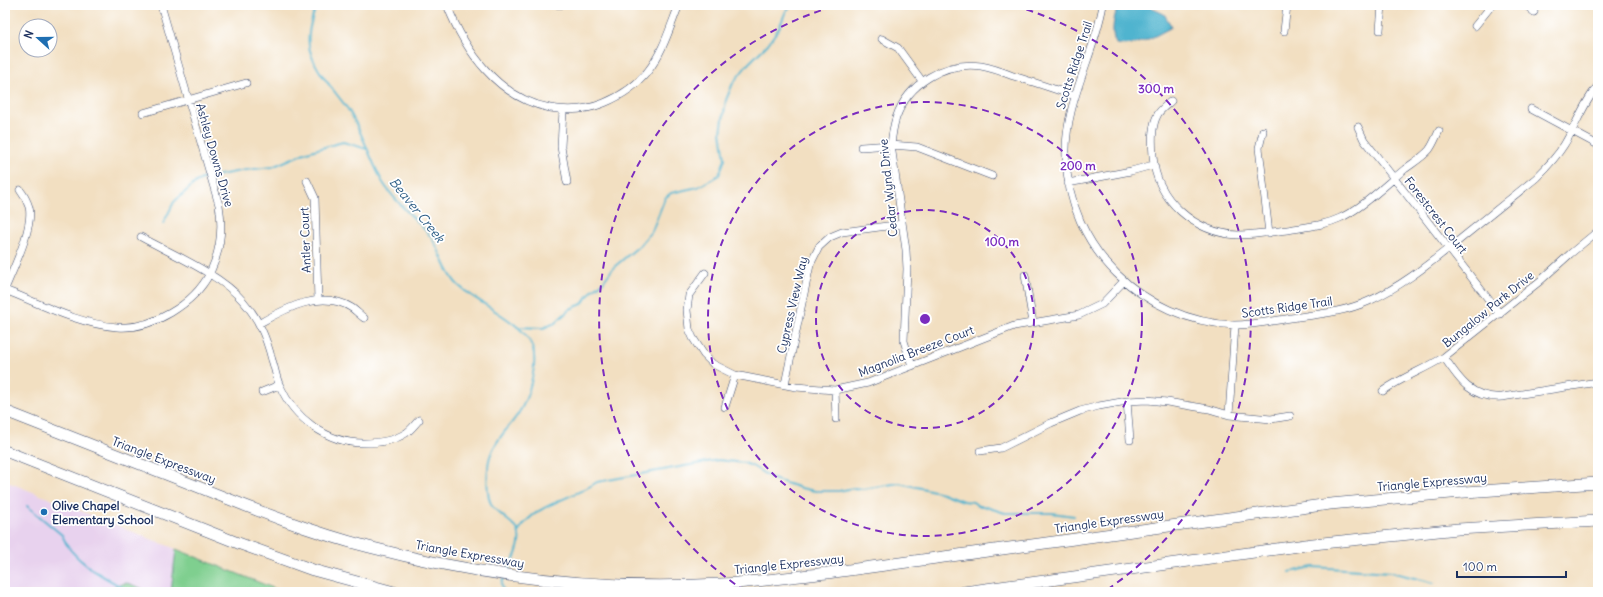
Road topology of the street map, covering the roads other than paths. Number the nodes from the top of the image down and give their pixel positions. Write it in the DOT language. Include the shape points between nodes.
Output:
graph roads {
  1 [pos="161,5"];
  2 [pos="447,5"];
  3 [pos="679,5"];
  4 [pos="1103,5"];
  5 [pos="1286,5"];
  6 [pos="1382,5"];
  7 [pos="1492,5"];
  8 [pos="1526,5"];
  9 [pos="1534,12"];
  10 [pos="1475,26"];
  11 [pos="1380,30"];
  12 [pos="1284,31"];
  13 [pos="882,39"];
  14 [pos="922,81"];
  15 [pos="246,83"];
  16 [pos="1598,86"];
  17 [pos="1075,96"];
  18 [pos="188,101"];
  19 [pos="1171,101"];
  20 [pos="1531,109"];
  21 [pos="563,110"];
  22 [pos="143,113"];
  23 [pos="1358,127"];
  24 [pos="1439,131"];
  25 [pos="1572,131"];
  26 [pos="1263,132"];
  27 [pos="892,145"];
  28 [pos="1598,145"];
  29 [pos="861,147"];
  30 [pos="1153,165"];
  31 [pos="992,176"];
  32 [pos="1393,179"];
  33 [pos="307,181"];
  34 [pos="567,182"];
  35 [pos="1068,183"];
  36 [pos="20,190"];
  37 [pos="902,224"];
  38 [pos="1598,231"];
  39 [pos="1269,232"];
  40 [pos="141,237"];
  41 [pos="1448,248"];
  42 [pos="705,273"];
  43 [pos="209,274"];
  44 [pos="1025,275"];
  45 [pos="1124,282"];
  46 [pos="5,290"];
  47 [pos="318,300"];
  48 [pos="1500,314"];
  49 [pos="364,318"];
  50 [pos="260,323"];
  51 [pos="1033,323"];
  52 [pos="1235,325"];
  53 [pos="1444,357"];
  54 [pos="912,366"];
  55 [pos="735,375"];
  56 [pos="1598,382"];
  57 [pos="785,384"];
  58 [pos="279,385"];
  59 [pos="835,390"];
  60 [pos="1383,391"];
  61 [pos="262,392"];
  62 [pos="1127,401"];
  63 [pos="725,407"];
  64 [pos="5,411"];
  65 [pos="1229,415"];
  66 [pos="1290,416"];
  67 [pos="836,419"];
  68 [pos="419,420"];
  69 [pos="1130,440"];
  70 [pos="980,450"];
  71 [pos="5,451"];
  72 [pos="1598,483"];
  73 [pos="1598,521"];
  74 [pos="390,591"];
  75 [pos="964,592"];
  1 -- 18 [label="street, Ashley Downs Drive"];
  2 -- 21 [label="street" via="458,30 472,52 502,87 521,99"];
  3 -- 21 [label="street" via="657,58 639,80 623,93 598,105"];
  4 -- 17 [label="street, Scotts Ridge Trail" via="1097,32"];
  5 -- 12 [label="street"];
  6 -- 11 [label="street"];
  7 -- 10 [label="street"];
  8 -- 9 [label="street"];
  13 -- 14 [label="street" via="898,48"];
  14 -- 17 [label="street, Cedar Wynd Drive" via="956,66 981,66"];
  14 -- 27 [label="street, Cedar Wynd Drive" via="901,106 893,128"];
  15 -- 18 [label="street"];
  16 -- 25 [label="street, Scotts Ridge Trail" via="1589,97"];
  17 -- 35 [label="street, Scotts Ridge Trail" via="1066,140"];
  18 -- 22 [label="street"];
  18 -- 43 [label="street, Ashley Downs Drive" via="221,217 219,247"];
  19 -- 30 [label="street" via="1159,113 1154,127"];
  20 -- 25 [label="street"];
  21 -- 34 [label="street" via="562,147"];
  23 -- 32 [label="street, Forestcrest Court" via="1364,140"];
  24 -- 32 [label="street" via="1429,150"];
  25 -- 28 [label="street"];
  25 -- 41 [label="street, Scotts Ridge Trail" via="1557,157 1536,178"];
  26 -- 39 [label="street" via="1259,148"];
  27 -- 29 [label="street"];
  27 -- 31 [label="street" via="924,149"];
  27 -- 37 [label="street, Cedar Wynd Drive"];
  30 -- 35 [label="street"];
  30 -- 39 [label="street" via="1170,201 1198,224 1227,234"];
  32 -- 39 [label="street" via="1358,207 1339,218 1319,225"];
  32 -- 41 [label="street, Forestcrest Court"];
  33 -- 47 [label="street, Antler Court" via="315,198"];
  35 -- 45 [label="street, Scotts Ridge Trail" via="1072,202 1082,225 1099,254"];
  36 -- 46 [label="street" via="29,208 28,225"];
  37 -- 54 [label="street, Cedar Wynd Drive" via="907,269 904,340"];
  37 -- 57 [label="street, Cypress View Way" via="842,232 819,246 810,266"];
  38 -- 48 [label="street, Bungalow Park Drive"];
  40 -- 43 [label="street"];
  41 -- 48 [label="street, Forestcrest Court"];
  41 -- 52 [label="street, Scotts Ridge Trail" via="1397,286 1367,302 1334,312"];
  42 -- 55 [label="street, Magnolia Breeze Court" via="689,295 689,329 697,346 713,364"];
  43 -- 46 [label="street, Ashley Downs Drive" via="185,303 166,316 148,323 119,327 93,324"];
  43 -- 50 [label="street" via="237,294"];
  44 -- 51 [label="street"];
  45 -- 51 [label="street, Magnolia Breeze Court" via="1106,300 1088,312"];
  45 -- 52 [label="street, Scotts Ridge Trail" via="1151,301 1178,313 1207,322"];
  47 -- 49 [label="street" via="346,306"];
  47 -- 50 [label="street" via="291,306"];
  48 -- 53 [label="street, Bungalow Park Drive"];
  50 -- 58 [label="street"];
  51 -- 54 [label="street, Magnolia Breeze Court" via="1004,330"];
  52 -- 65 [label="street"];
  53 -- 56 [label="street" via="1465,385 1492,397"];
  53 -- 60 [label="street, Bungalow Park Drive"];
  54 -- 59 [label="street, Magnolia Breeze Court" via="868,382"];
  55 -- 57 [label="street, Magnolia Breeze Court"];
  55 -- 63 [label="street"];
  57 -- 59 [label="street, Magnolia Breeze Court" via="809,389"];
  58 -- 61 [label="street"];
  58 -- 68 [label="street" via="296,411 312,425 330,436 349,441 373,443 392,439 407,433"];
  59 -- 67 [label="street"];
  62 -- 65 [label="street" via="1166,402"];
  62 -- 69 [label="street"];
  62 -- 70 [label="street" via="1080,411 1001,448"];
  64 -- 72 [label="highway, Triangle Expressway" via="266,514 342,540 486,572 619,585 737,583 1330,504"];
  65 -- 66 [label="street" via="1271,419"];
  71 -- 74 [label="highway" via="238,543 313,570"];
  73 -- 75 [label="highway" via="1466,529 1313,544"];
}
